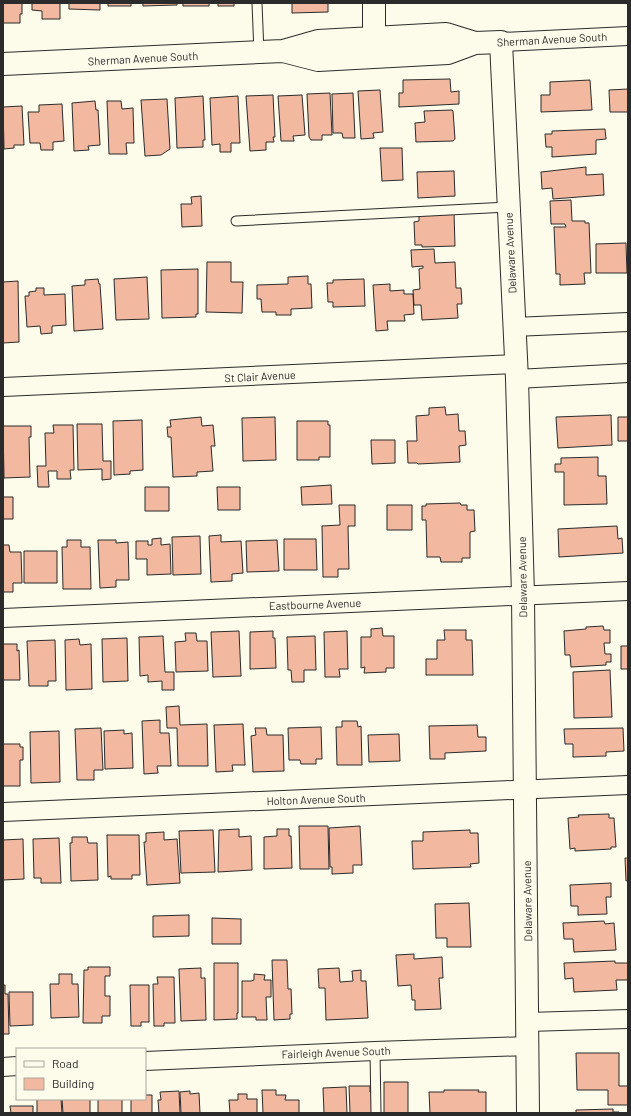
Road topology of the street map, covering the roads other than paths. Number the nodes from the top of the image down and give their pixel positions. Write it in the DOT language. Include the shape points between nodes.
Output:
graph roads {
  1 [pos="257,3"];
  2 [pos="374,3"];
  3 [pos="628,36"];
  4 [pos="501,42"];
  5 [pos="374,48"];
  6 [pos="259,52"];
  7 [pos="3,64"];
  8 [pos="508,207"];
  9 [pos="236,221"];
  10 [pos="628,322"];
  11 [pos="514,327"];
  12 [pos="516,371"];
  13 [pos="628,372"];
  14 [pos="3,387"];
  15 [pos="628,591"];
  16 [pos="522,595"];
  17 [pos="3,618"];
  18 [pos="628,785"];
  19 [pos="525,790"];
  20 [pos="3,812"];
  21 [pos="628,1019"];
  22 [pos="528,1022"];
  23 [pos="528,1046"];
  24 [pos="375,1050"];
  25 [pos="146,1061"];
  26 [pos="16,1066"];
  27 [pos="3,1067"];
  28 [pos="376,1113"];
  29 [pos="528,1113"];
  1 -- 6 [label="lane"];
  2 -- 5 [label="street"];
  3 -- 4 [label="street, Sherman Avenue South"];
  4 -- 5 [label="street, Sherman Avenue South" via="476,42 446,34"];
  4 -- 8 [label="street, Delaware Avenue"];
  5 -- 6 [label="street, Sherman Avenue South" via="318,41 283,51"];
  6 -- 7 [label="street, Sherman Avenue South"];
  8 -- 9 [label="lane"];
  8 -- 11 [label="street, Delaware Avenue"];
  10 -- 11 [label="street"];
  11 -- 12 [label="street, Delaware Avenue"];
  12 -- 13 [label="street, St Clair Avenue"];
  12 -- 14 [label="street, St Clair Avenue"];
  12 -- 16 [label="street, Delaware Avenue"];
  15 -- 16 [label="street, Eastbourne Avenue"];
  16 -- 17 [label="street, Eastbourne Avenue"];
  16 -- 19 [label="street, Delaware Avenue"];
  18 -- 19 [label="street, Holton Avenue South"];
  19 -- 20 [label="street, Holton Avenue South"];
  19 -- 22 [label="street, Delaware Avenue"];
  21 -- 22 [label="street"];
  22 -- 23 [label="street, Delaware Avenue"];
  23 -- 24 [label="street, Fairleigh Avenue South"];
  23 -- 29 [label="street, Delaware Avenue"];
  24 -- 25 [label="street, Fairleigh Avenue South"];
  24 -- 28 [label="lane"];
  26 -- 27 [label="street"];
}
